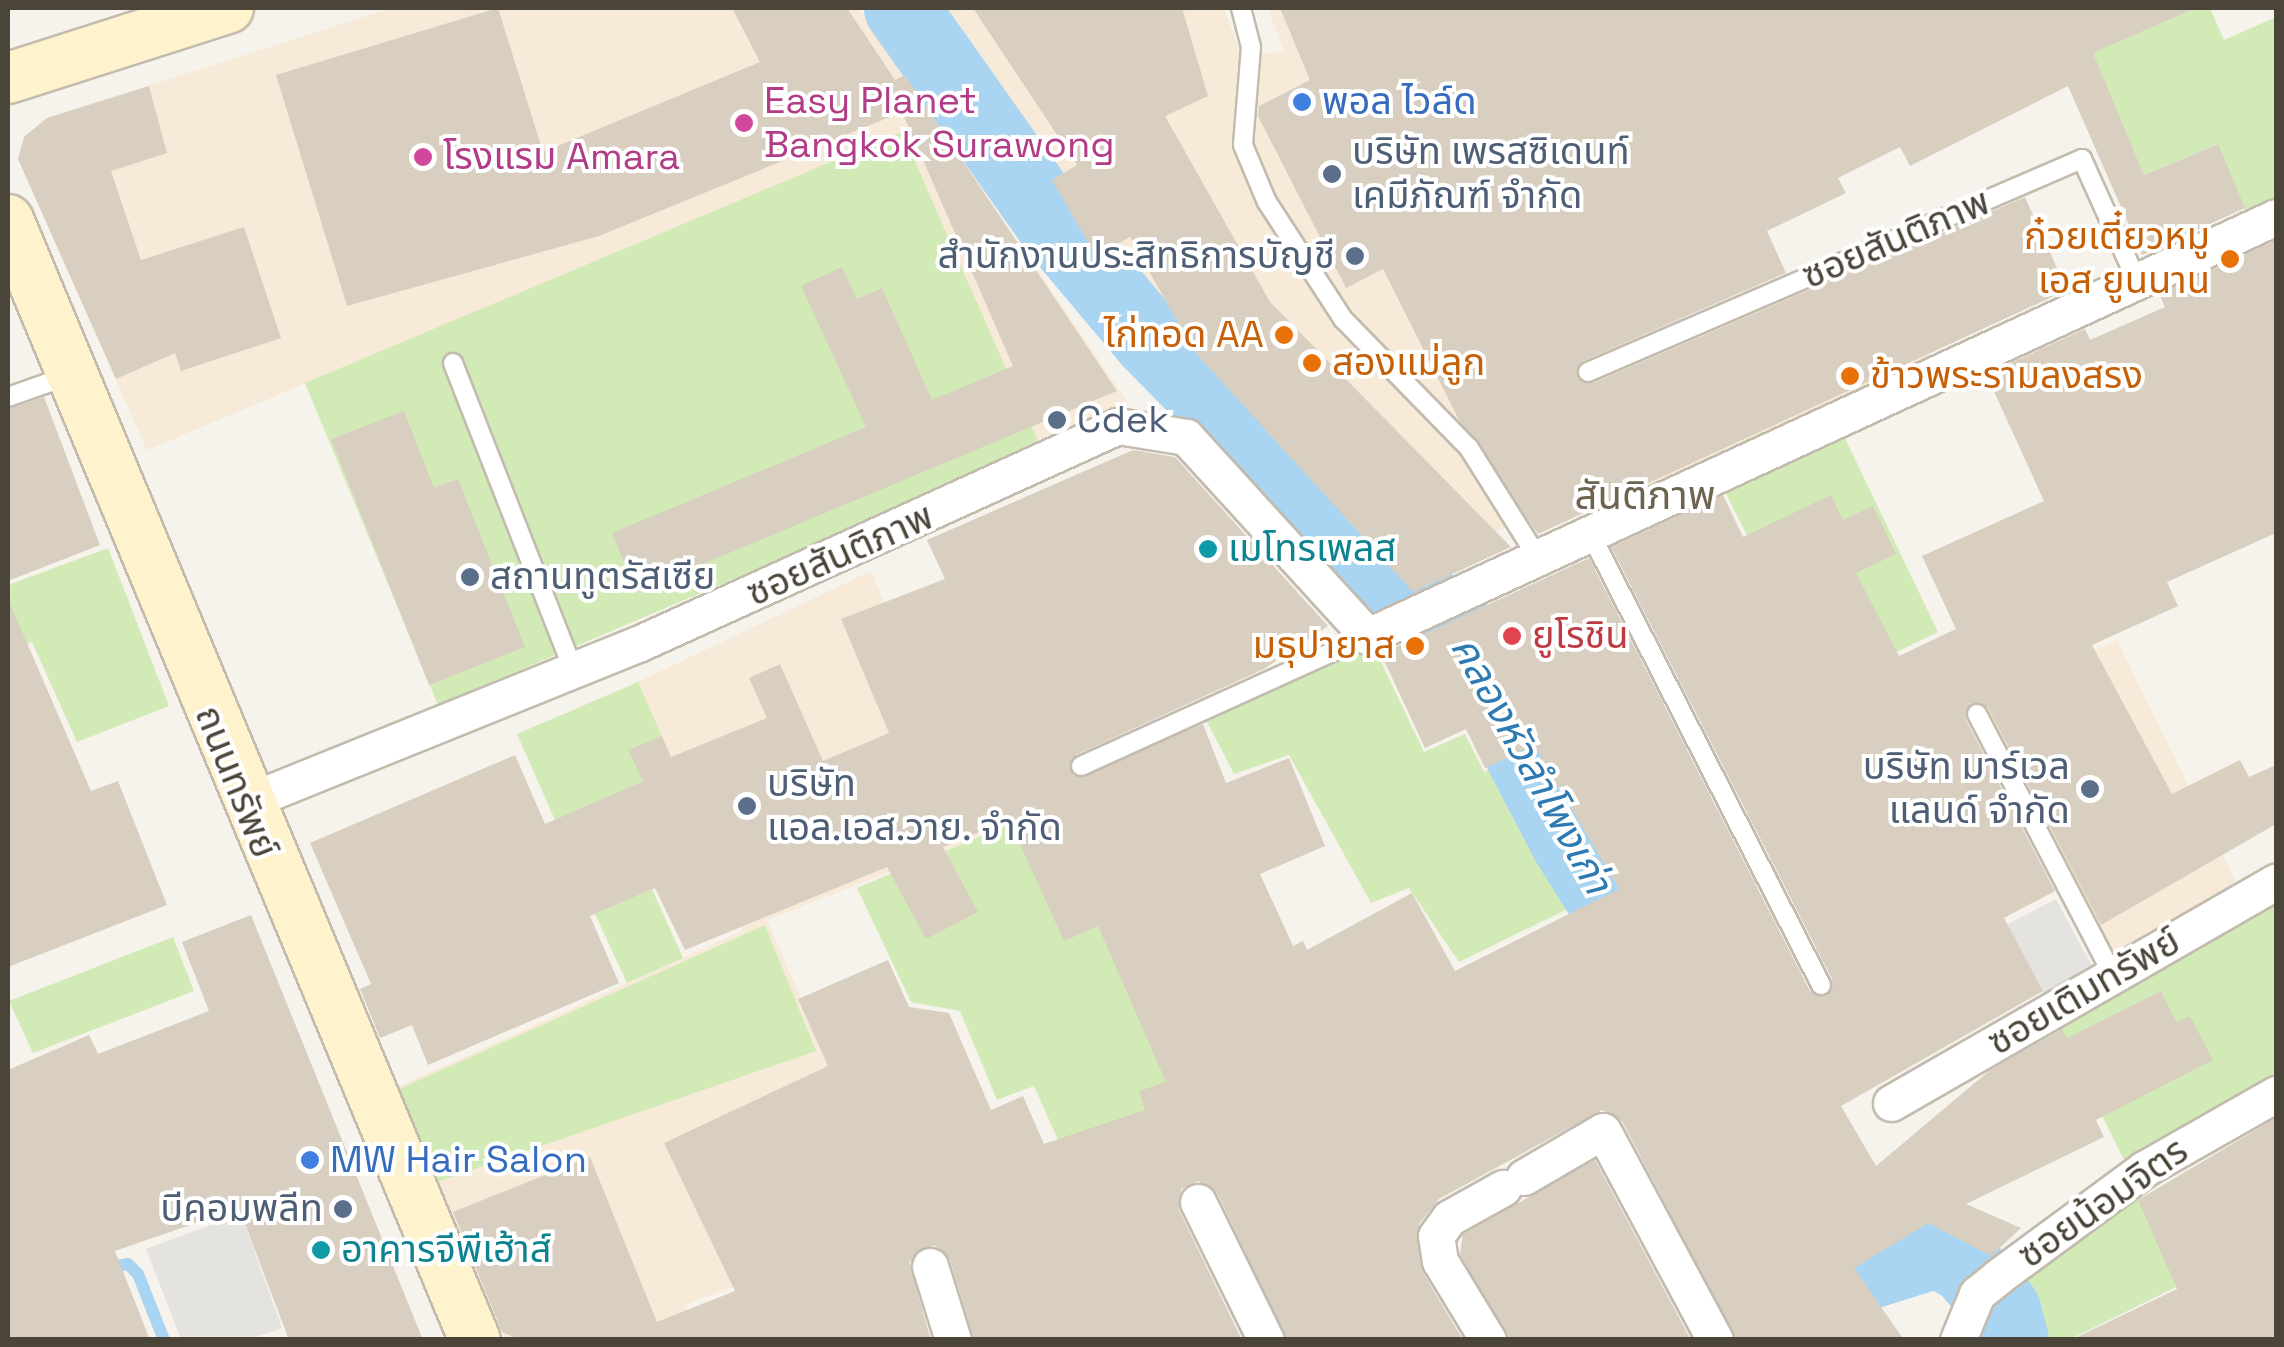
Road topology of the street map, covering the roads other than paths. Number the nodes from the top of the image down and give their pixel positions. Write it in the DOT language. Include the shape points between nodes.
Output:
graph roads {
  1 [pos="228,8"];
  2 [pos="1240,8"];
  3 [pos="177,15"];
  4 [pos="8,78"];
  5 [pos="2276,217"];
  6 [pos="8,220"];
  7 [pos="2136,279"];
  8 [pos="453,363"];
  9 [pos="1588,372"];
  10 [pos="70,375"];
  11 [pos="8,397"];
  12 [pos="1588,531"];
  13 [pos="1536,555"];
  14 [pos="1381,630"];
  15 [pos="574,670"];
  16 [pos="1977,714"];
  17 [pos="1082,766"];
  18 [pos="244,803"];
  19 [pos="2276,882"];
  20 [pos="2113,975"];
  21 [pos="1821,985"];
  22 [pos="2276,1094"];
  23 [pos="1890,1104"];
  24 [pos="1198,1202"];
  25 [pos="930,1266"];
  26 [pos="474,1340"];
  27 [pos="954,1340"];
  28 [pos="1266,1340"];
  29 [pos="1488,1340"];
  30 [pos="1715,1340"];
  31 [pos="1958,1340"];
  1 -- 3 [label="street"];
  2 -- 13 [label="lane" via="1251,47 1243,145 1267,202 1344,320 1470,448"];
  3 -- 4 [label="street"];
  5 -- 7 [label="street"];
  6 -- 10 [label="street, ถนนทรัพย์"];
  7 -- 9 [label="lane, ซอยสันติภาพ" via="2082,159"];
  7 -- 12 [label="street"];
  8 -- 15 [label="lane"];
  10 -- 11 [label="lane"];
  10 -- 18 [label="street, ถนนทรัพย์"];
  12 -- 13 [label="street"];
  12 -- 21 [label="lane"];
  13 -- 14 [label="street"];
  14 -- 15 [label="street, ซอยสันติภาพ" via="1186,437 1118,426"];
  14 -- 17 [label="lane"];
  15 -- 18 [label="street, ซอยสันติภาพ"];
  16 -- 20 [label="lane"];
  18 -- 26 [label="street, ถนนทรัพย์"];
  19 -- 20 [label="street, ซอยเติมทรัพย์"];
  20 -- 23 [label="street, ซอยเติมทรัพย์"];
  22 -- 31 [label="street, ซอยน้อมจิตร" via="2144,1169 1988,1285"];
  24 -- 28 [label="street"];
  25 -- 27 [label="street"];
  29 -- 30 [label="street" via="1440,1261 1436,1236 1449,1218 1604,1131"];
}
